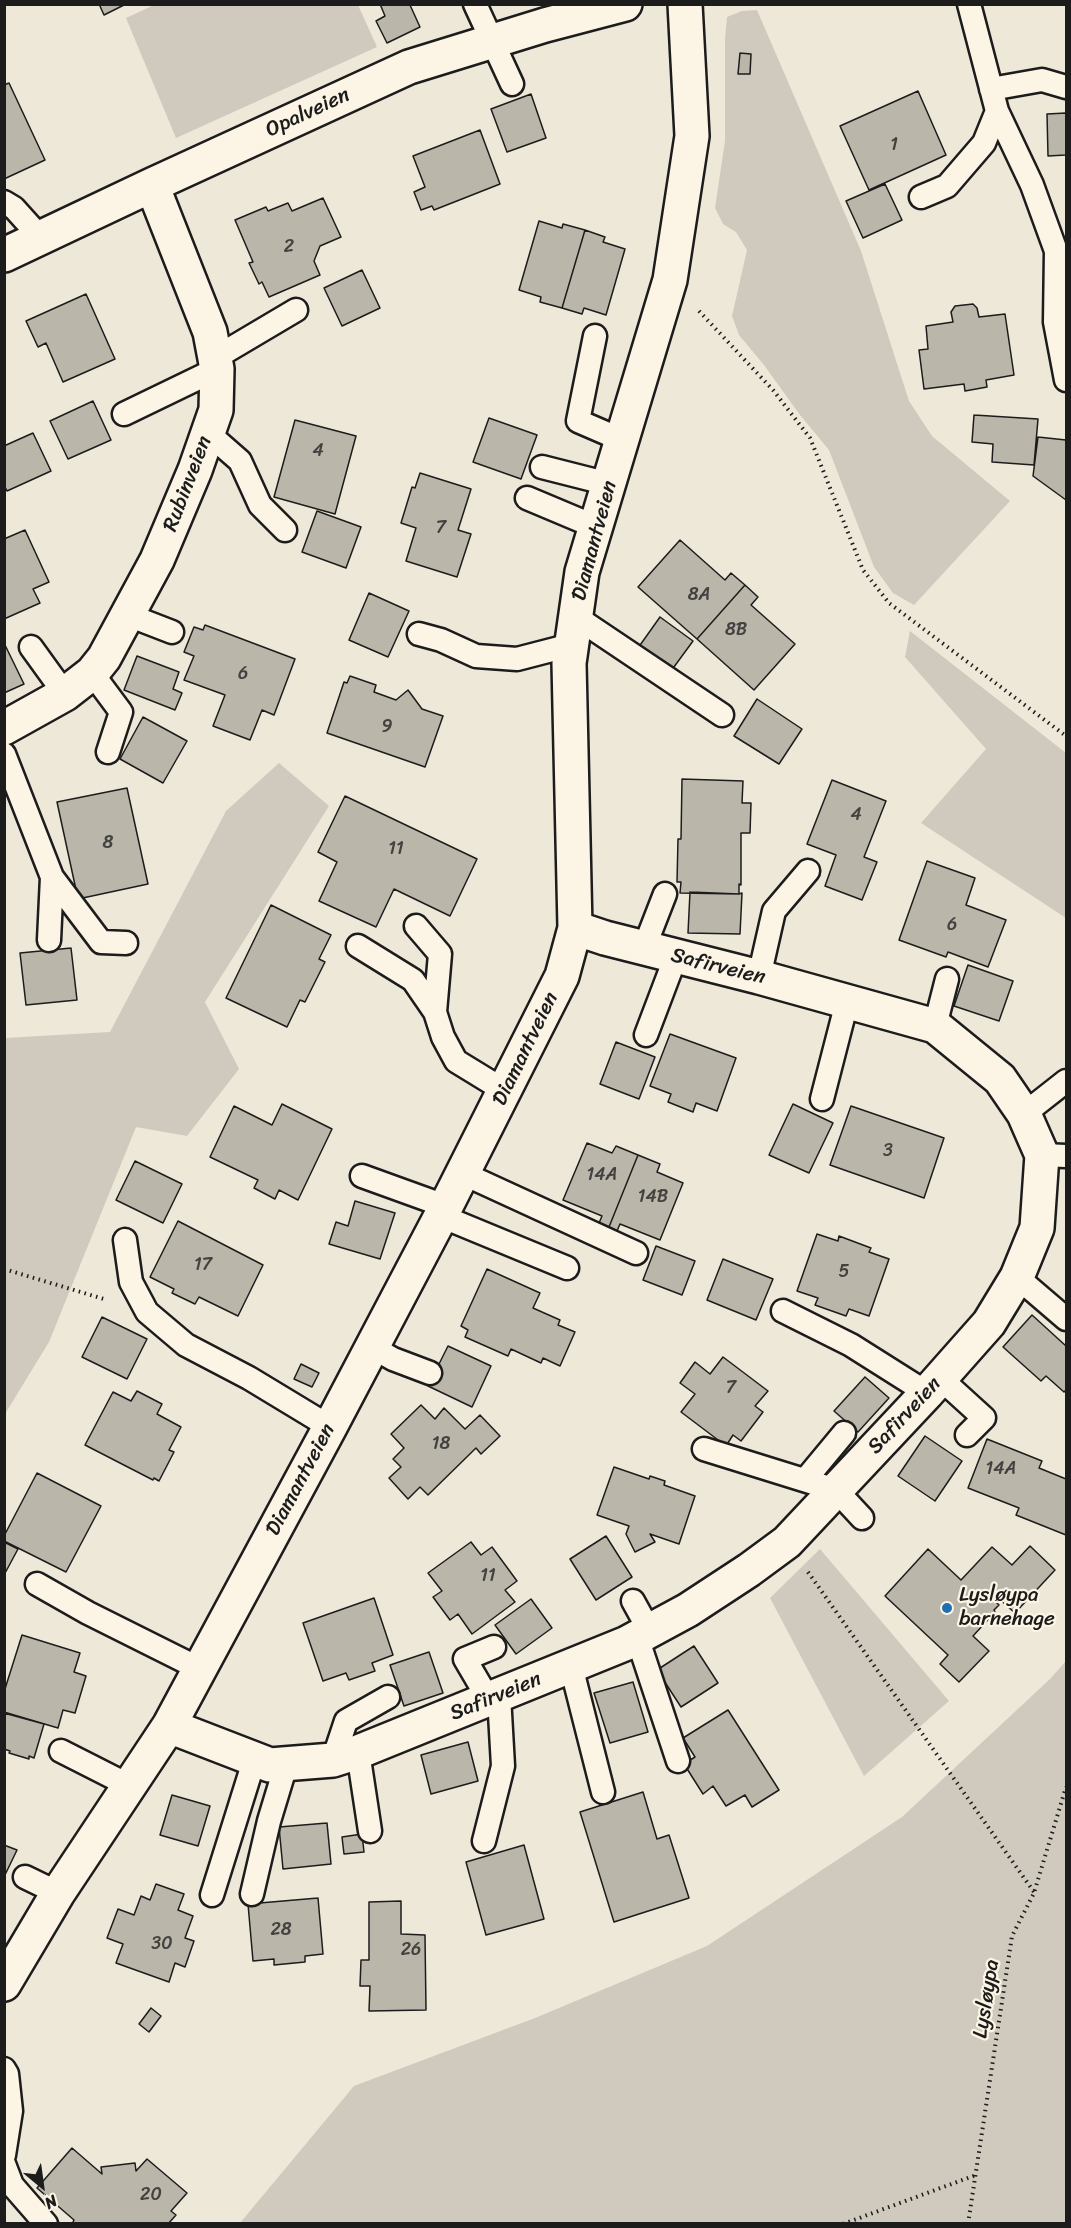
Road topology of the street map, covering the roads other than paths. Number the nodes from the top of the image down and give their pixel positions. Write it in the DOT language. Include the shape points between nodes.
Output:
graph roads {
  1 [pos="475,4"];
  2 [pos="624,4"];
  3 [pos="685,4"];
  4 [pos="969,4"];
  5 [pos="493,41"];
  6 [pos="512,84"];
  7 [pos="1066,87"];
  8 [pos="991,89"];
  9 [pos="997,111"];
  10 [pos="152,184"];
  11 [pos="921,197"];
  12 [pos="4,202"];
  13 [pos="41,238"];
  14 [pos="4,255"];
  15 [pos="296,310"];
  16 [pos="1061,312"];
  17 [pos="595,336"];
  18 [pos="216,363"];
  19 [pos="1066,380"];
  20 [pos="124,414"];
  21 [pos="208,433"];
  22 [pos="622,440"];
  23 [pos="542,467"];
  24 [pos="609,484"];
  25 [pos="527,498"];
  26 [pos="596,527"];
  27 [pos="285,531"];
  28 [pos="128,615"];
  29 [pos="573,631"];
  30 [pos="172,632"];
  31 [pos="419,634"];
  32 [pos="31,647"];
  33 [pos="92,673"];
  34 [pos="64,694"];
  35 [pos="722,715"];
  36 [pos="4,728"];
  37 [pos="108,752"];
  38 [pos="4,754"];
  39 [pos="808,871"];
  40 [pos="52,877"];
  41 [pos="665,894"];
  42 [pos="416,926"];
  43 [pos="575,928"];
  44 [pos="49,940"];
  45 [pos="126,943"];
  46 [pos="358,946"];
  47 [pos="644,948"];
  48 [pos="676,956"];
  49 [pos="759,977"];
  50 [pos="947,978"];
  51 [pos="847,1002"];
  52 [pos="435,1012"];
  53 [pos="934,1026"];
  54 [pos="646,1035"];
  55 [pos="1066,1081"];
  56 [pos="505,1091"];
  57 [pos="822,1099"];
  58 [pos="1024,1114"];
  59 [pos="1054,1155"];
  60 [pos="462,1173"];
  61 [pos="362,1176"];
  62 [pos="443,1211"];
  63 [pos="125,1240"];
  64 [pos="636,1253"];
  65 [pos="567,1268"];
  66 [pos="1017,1277"];
  67 [pos="783,1311"];
  68 [pos="1066,1319"];
  69 [pos="372,1347"];
  70 [pos="430,1373"];
  71 [pos="934,1385"];
  72 [pos="330,1428"];
  73 [pos="844,1433"];
  74 [pos="967,1435"];
  75 [pos="704,1449"];
  76 [pos="805,1480"];
  77 [pos="836,1490"];
  78 [pos="862,1518"];
  79 [pos="37,1584"];
  80 [pos="633,1601"];
  81 [pos="643,1634"];
  82 [pos="494,1647"];
  83 [pos="571,1666"];
  84 [pos="200,1669"];
  85 [pos="388,1697"];
  86 [pos="494,1698"];
  87 [pos="169,1726"];
  88 [pos="61,1751"];
  89 [pos="346,1756"];
  90 [pos="254,1761"];
  91 [pos="678,1761"];
  92 [pos="286,1765"];
  93 [pos="128,1785"];
  94 [pos="603,1792"];
  95 [pos="370,1831"];
  96 [pos="484,1841"];
  97 [pos="25,1877"];
  98 [pos="58,1893"];
  99 [pos="212,1894"];
  100 [pos="252,1894"];
  101 [pos="13,1950"];
  102 [pos="4,1984"];
  103 [pos="4,2069"];
  104 [pos="4,2155"];
  105 [pos="4,2164"];
  106 [pos="46,2223"];
  1 -- 5 [label="lane"];
  2 -- 5 [label="street, Opalveien"];
  3 -- 22 [label="street, Diamantveien" via="692,136 670,280"];
  4 -- 8 [label="lane"];
  5 -- 6 [label="lane"];
  5 -- 10 [label="street, Opalveien" via="409,67"];
  7 -- 8 [label="lane" via="1042,80"];
  8 -- 9 [label="lane"];
  9 -- 11 [label="lane" via="984,143 946,186"];
  9 -- 16 [label="lane" via="1032,185 1056,251"];
  10 -- 13 [label="street, Opalveien"];
  10 -- 18 [label="street, Rubinveien" via="210,332"];
  12 -- 13 [label="lane"];
  13 -- 14 [label="street, Opalveien"];
  15 -- 18 [label="lane"];
  16 -- 19 [label="lane" via="1055,322"];
  17 -- 22 [label="lane" via="578,421"];
  18 -- 20 [label="lane"];
  18 -- 21 [label="street, Rubinveien" via="216,410"];
  21 -- 27 [label="lane" via="240,461 260,505"];
  21 -- 28 [label="street, Rubinveien" via="157,560"];
  22 -- 24 [label="street, Diamantveien"];
  23 -- 24 [label="lane"];
  24 -- 26 [label="street, Diamantveien"];
  25 -- 26 [label="lane"];
  26 -- 29 [label="street, Diamantveien" via="582,572"];
  28 -- 30 [label="lane"];
  28 -- 33 [label="street, Rubinveien"];
  29 -- 31 [label="lane" via="517,659 476,656"];
  29 -- 35 [label="lane"];
  29 -- 43 [label="street, Diamantveien" via="569,663"];
  32 -- 34 [label="lane"];
  33 -- 34 [label="street, Rubinveien"];
  33 -- 37 [label="lane" via="121,712"];
  34 -- 36 [label="street, Rubinveien"];
  38 -- 40 [label="lane"];
  39 -- 49 [label="lane" via="774,910"];
  40 -- 44 [label="lane"];
  40 -- 45 [label="lane" via="101,942"];
  41 -- 47 [label="lane"];
  42 -- 52 [label="lane" via="440,954"];
  43 -- 47 [label="street, Safirveien"];
  43 -- 56 [label="street, Diamantveien" via="562,976"];
  46 -- 52 [label="lane" via="413,980"];
  47 -- 48 [label="street, Safirveien"];
  48 -- 49 [label="street, Safirveien"];
  48 -- 54 [label="lane"];
  49 -- 51 [label="street, Safirveien"];
  50 -- 53 [label="lane"];
  51 -- 53 [label="street, Safirveien"];
  51 -- 57 [label="lane"];
  52 -- 56 [label="lane" via="456,1061"];
  53 -- 58 [label="street, Safirveien" via="1000,1079"];
  55 -- 58 [label="lane"];
  56 -- 60 [label="street, Diamantveien"];
  58 -- 59 [label="street, Safirveien"];
  59 -- 66 [label="street, Safirveien" via="1037,1228"];
  60 -- 62 [label="street, Diamantveien"];
  60 -- 64 [label="lane"];
  61 -- 62 [label="lane"];
  62 -- 65 [label="lane"];
  62 -- 69 [label="street, Diamantveien"];
  63 -- 72 [label="lane" via="131,1282 147,1312 186,1345"];
  66 -- 68 [label="lane"];
  66 -- 71 [label="street, Safirveien" via="989,1323"];
  67 -- 71 [label="lane"];
  69 -- 70 [label="lane"];
  69 -- 72 [label="street, Diamantveien"];
  71 -- 74 [label="lane" via="984,1418"];
  71 -- 77 [label="street, Safirveien"];
  72 -- 84 [label="street, Diamantveien"];
  73 -- 76 [label="lane"];
  75 -- 76 [label="lane"];
  76 -- 77 [label="lane"];
  77 -- 78 [label="lane"];
  77 -- 81 [label="street, Safirveien" via="787,1542 688,1610"];
  79 -- 84 [label="lane"];
  80 -- 81 [label="lane"];
  81 -- 83 [label="street, Safirveien"];
  81 -- 91 [label="lane"];
  82 -- 86 [label="lane" via="465,1659"];
  83 -- 86 [label="street, Safirveien"];
  83 -- 94 [label="lane"];
  84 -- 87 [label="street, Diamantveien"];
  85 -- 89 [label="lane" via="346,1721"];
  86 -- 89 [label="street, Safirveien"];
  86 -- 96 [label="lane" via="503,1766"];
  87 -- 90 [label="street, Safirveien"];
  87 -- 93 [label="street, Diamantveien"];
  88 -- 93 [label="lane"];
  89 -- 92 [label="street, Safirveien"];
  89 -- 95 [label="lane"];
  90 -- 92 [label="street, Safirveien"];
  90 -- 99 [label="lane"];
  92 -- 100 [label="lane"];
  93 -- 98 [label="street, Diamantveien"];
  97 -- 98 [label="lane"];
  98 -- 101 [label="street, Diamantveien"];
  101 -- 102 [label="street, Diamantveien"];
  103 -- 104 [label="lane" via="11,2111"];
  105 -- 106 [label="lane" via="12,2185"];
}
